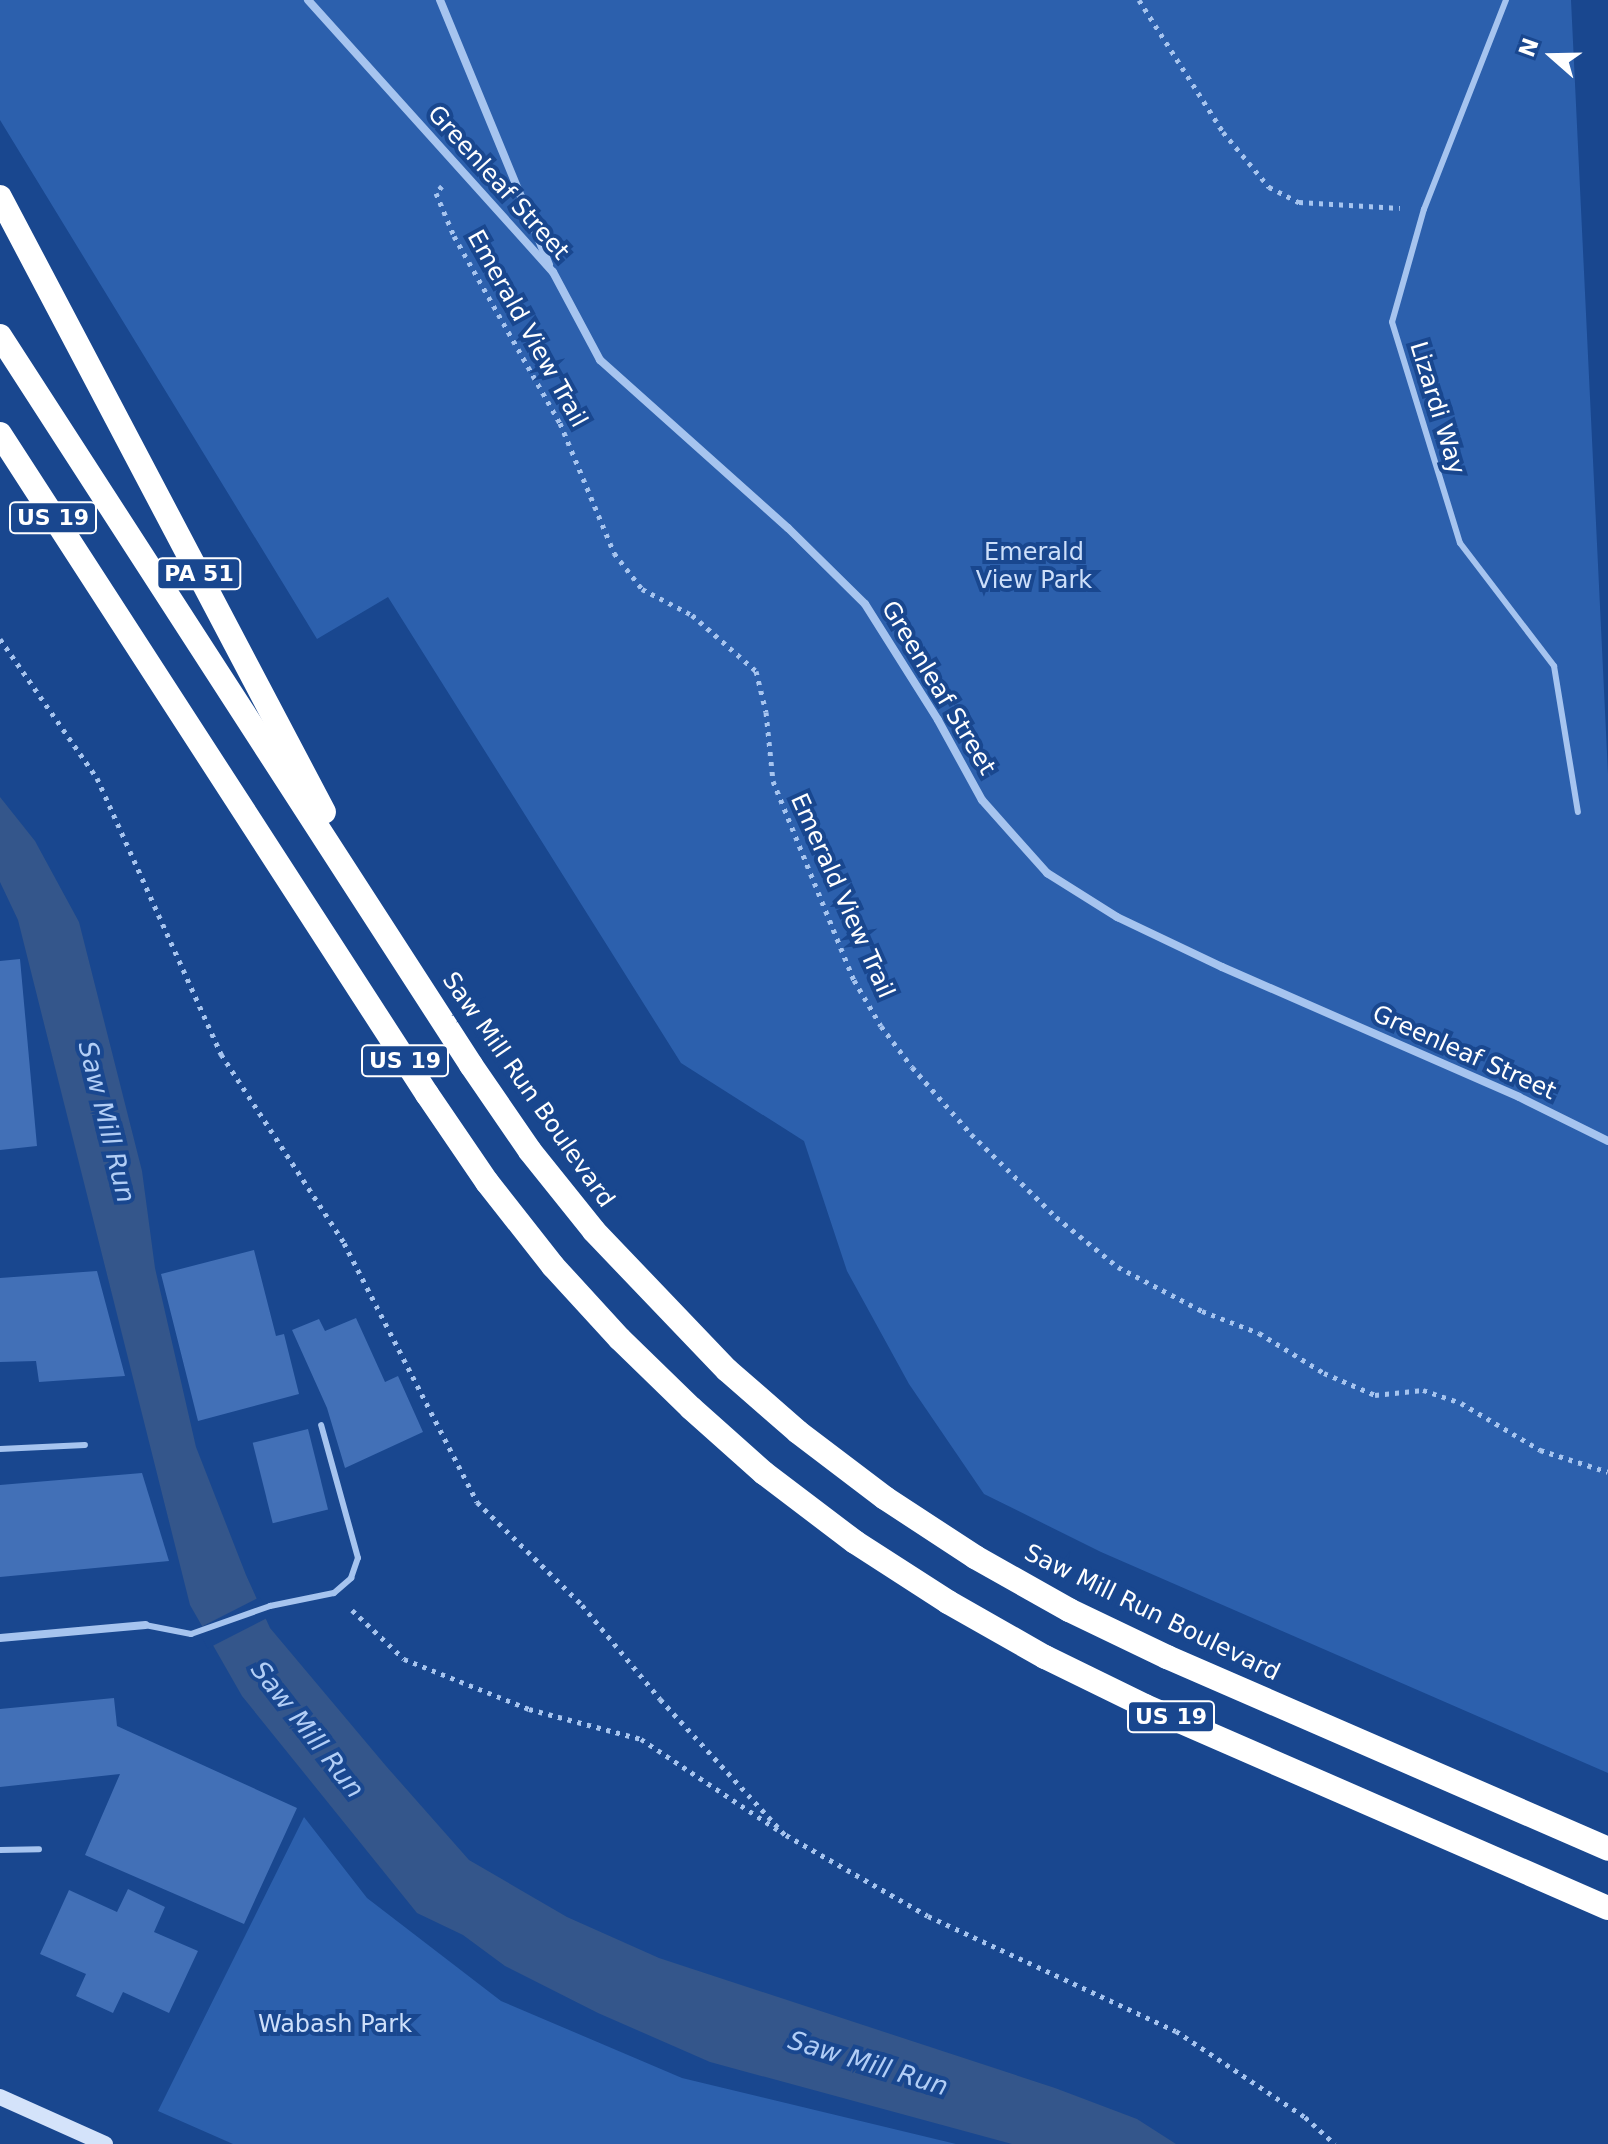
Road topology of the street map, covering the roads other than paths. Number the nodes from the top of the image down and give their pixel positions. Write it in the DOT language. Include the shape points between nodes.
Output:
graph roads {
  1 [pos="308,0"];
  2 [pos="440,0"];
  3 [pos="1506,0"];
  4 [pos="0,197"];
  5 [pos="553,272"];
  6 [pos="0,336"];
  7 [pos="0,434"];
  8 [pos="1578,812"];
  9 [pos="398,952"];
  10 [pos="1608,1141"];
  11 [pos="321,1425"];
  12 [pos="85,1445"];
  13 [pos="0,1449"];
  14 [pos="145,1625"];
  15 [pos="0,1638"];
  16 [pos="39,1849"];
  17 [pos="1608,1849"];
  18 [pos="0,1850"];
  19 [pos="1608,1908"];
  20 [pos="0,2097"];
  21 [pos="105,2144"];
  1 -- 5 [label="street, Greenleaf Street"];
  2 -- 5 [label="street"];
  3 -- 8 [label="lane, Lizardi Way" via="1424,209 1392,322 1460,543 1554,666"];
  4 -- 9 [label="highway, PA 51"];
  5 -- 10 [label="street, Greenleaf Street" via="600,360 865,604 982,800 1047,873 1117,917"];
  6 -- 9 [label="highway, Saw Mill Run Boulevard / US 19"];
  7 -- 19 [label="highway, US 19" via="487,1182 553,1266 691,1408 764,1473 855,1542 1045,1657 1145,1706"];
  9 -- 17 [label="highway, Saw Mill Run Boulevard / US 19" via="530,1151 594,1231 727,1370 885,1498 1069,1610"];
  11 -- 14 [label="lane" via="358,1558 351,1578 334,1593 270,1606 191,1634"];
  12 -- 13 [label="lane"];
  14 -- 15 [label="street"];
  16 -- 18 [label="lane"];
  20 -- 21 [label="main road"];
}
